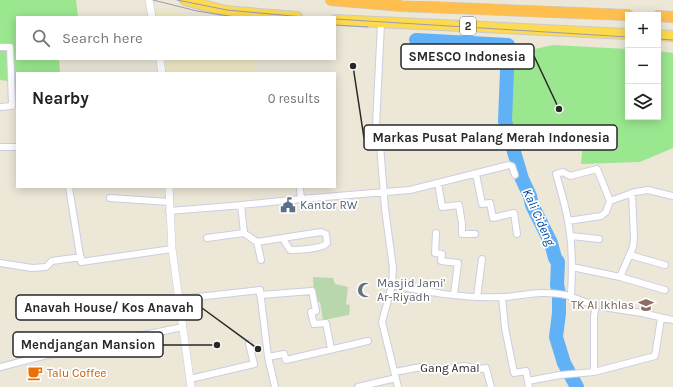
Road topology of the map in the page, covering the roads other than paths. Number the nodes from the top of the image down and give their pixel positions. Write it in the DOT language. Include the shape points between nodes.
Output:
graph roads {
  1 [pos="149,0"];
  2 [pos="185,0"];
  3 [pos="331,0"];
  4 [pos="625,15"];
  5 [pos="152,16"];
  6 [pos="285,16"];
  7 [pos="661,16"];
  8 [pos="673,17"];
  9 [pos="336,20"];
  10 [pos="381,23"];
  11 [pos="625,34"];
  12 [pos="661,35"];
  13 [pos="673,36"];
  14 [pos="0,47"];
  15 [pos="160,60"];
  16 [pos="162,72"];
  17 [pos="0,108"];
  18 [pos="16,146"];
  19 [pos="0,147"];
  20 [pos="476,174"];
  21 [pos="515,175"];
  22 [pos="438,183"];
  23 [pos="69,188"];
  24 [pos="169,188"];
  25 [pos="300,188"];
  26 [pos="384,192"];
  27 [pos="632,192"];
  28 [pos="673,196"];
  29 [pos="110,198"];
  30 [pos="301,199"];
  31 [pos="610,201"];
  32 [pos="169,202"];
  33 [pos="241,206"];
  34 [pos="169,210"];
  35 [pos="568,221"];
  36 [pos="244,233"];
  37 [pos="436,233"];
  38 [pos="475,234"];
  39 [pos="517,234"];
  40 [pos="570,236"];
  41 [pos="207,238"];
  42 [pos="283,239"];
  43 [pos="599,239"];
  44 [pos="257,242"];
  45 [pos="172,249"];
  46 [pos="630,255"];
  47 [pos="81,257"];
  48 [pos="482,259"];
  49 [pos="261,260"];
  50 [pos="0,263"];
  51 [pos="665,265"];
  52 [pos="572,267"];
  53 [pos="620,277"];
  54 [pos="392,285"];
  55 [pos="665,290"];
  56 [pos="454,294"];
  57 [pos="260,295"];
  58 [pos="569,296"];
  59 [pos="477,297"];
  60 [pos="502,297"];
  61 [pos="179,299"];
  62 [pos="603,307"];
  63 [pos="661,318"];
  64 [pos="673,320"];
  65 [pos="183,328"];
  66 [pos="368,341"];
  67 [pos="249,344"];
  68 [pos="331,349"];
  69 [pos="268,357"];
  70 [pos="0,367"];
  71 [pos="594,372"];
  72 [pos="396,375"];
  73 [pos="190,378"];
  74 [pos="529,384"];
  75 [pos="191,387"];
  76 [pos="275,387"];
  77 [pos="358,387"];
  78 [pos="398,387"];
  79 [pos="491,387"];
  1 -- 5 [label="street"];
  2 -- 6 [label="highway" via="225,11"];
  3 -- 4 [label="highway" via="402,6"];
  7 -- 8 [label="highway"];
  9 -- 10 [label="highway, 2"];
  10 -- 11 [label="highway, 2"];
  10 -- 26 [label="street" via="376,125"];
  12 -- 13 [label="highway"];
  14 -- 17 [label="street" via="10,47 12,106"];
  15 -- 16 [label="street"];
  18 -- 19 [label="street"];
  20 -- 21 [label="street" via="510,165"];
  20 -- 22 [label="street"];
  20 -- 39 [label="street" via="482,204 490,203 493,218 514,213"];
  22 -- 26 [label="street" via="410,190"];
  22 -- 38 [label="street" via="442,207 459,205 462,234"];
  23 -- 47 [label="street"];
  24 -- 32 [label="street"];
  25 -- 30 [label="street"];
  26 -- 30 [label="street"];
  26 -- 54 [label="street" via="393,268"];
  27 -- 28 [label="street" via="648,190"];
  27 -- 31 [label="street"];
  27 -- 46 [label="street" via="634,238"];
  29 -- 32 [label="street"];
  30 -- 33 [label="street"];
  31 -- 35 [label="street" via="602,216"];
  31 -- 35 [label="street" via="597,169 570,176 563,172 556,174"];
  32 -- 34 [label="street"];
  33 -- 34 [label="street"];
  33 -- 36 [label="street"];
  34 -- 45 [label="street"];
  35 -- 40 [label="street"];
  36 -- 41 [label="street"];
  36 -- 44 [label="street"];
  37 -- 56 [label="street" via="435,253 442,254 441,261 458,263"];
  40 -- 43 [label="street"];
  40 -- 52 [label="street"];
  42 -- 42 [label="street" via="290,250 323,246 327,242 324,232"];
  42 -- 44 [label="street"];
  44 -- 49 [label="street"];
  45 -- 47 [label="street" via="81,262"];
  45 -- 61 [label="street"];
  46 -- 51 [label="street"];
  46 -- 53 [label="street"];
  47 -- 50 [label="street" via="52,261 46,267 32,268"];
  48 -- 59 [label="street"];
  52 -- 53 [label="street"];
  52 -- 58 [label="street"];
  53 -- 55 [label="street"];
  54 -- 56 [label="street"];
  54 -- 72 [label="street" via="382,322"];
  56 -- 59 [label="street"];
  57 -- 61 [label="street" via="259,289"];
  57 -- 68 [label="street" via="312,291 316,311 311,312 314,324 326,323"];
  57 -- 69 [label="street"];
  58 -- 60 [label="street" via="543,293"];
  58 -- 71 [label="street" via="596,305"];
  59 -- 60 [label="street"];
  60 -- 74 [label="street" via="514,373 526,371"];
  61 -- 65 [label="street"];
  62 -- 63 [label="street"];
  63 -- 64 [label="street"];
  63 -- 71 [label="street" via="654,356"];
  65 -- 70 [label="street" via="59,352"];
  65 -- 73 [label="street"];
  66 -- 68 [label="street"];
  67 -- 73 [label="street" via="254,364"];
  68 -- 69 [label="street" via="286,360 284,354"];
  69 -- 76 [label="street"];
  71 -- 74 [label="street" via="560,375"];
  72 -- 77 [label="street"];
  72 -- 78 [label="street"];
  72 -- 79 [label="street, Gang Amal" via="421,367 486,368"];
  73 -- 75 [label="street"];
}
